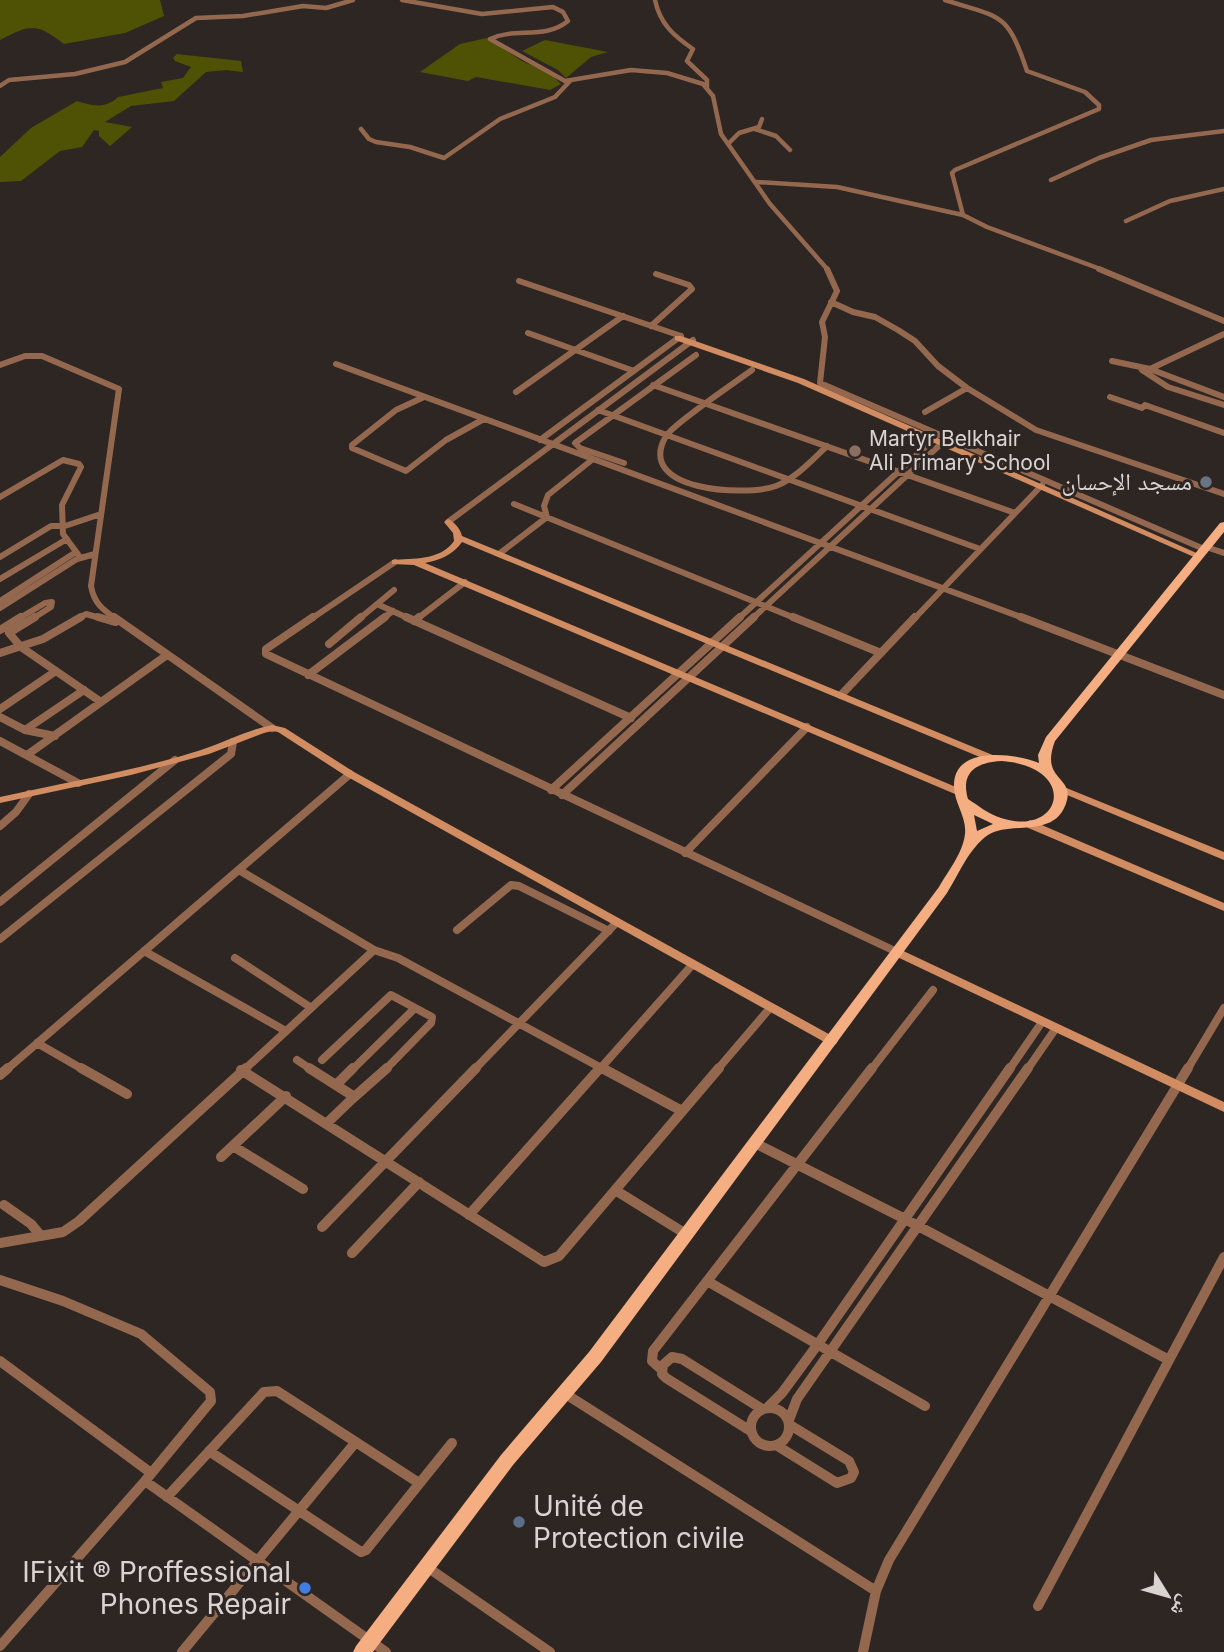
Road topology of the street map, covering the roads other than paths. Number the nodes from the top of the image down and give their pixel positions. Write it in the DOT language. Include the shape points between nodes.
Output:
graph roads {
  1 [pos="313,0"];
  2 [pos="353,0"];
  3 [pos="402,0"];
  4 [pos="655,0"];
  5 [pos="945,0"];
  6 [pos="303,6"];
  7 [pos="570,81"];
  8 [pos="0,86"];
  9 [pos="707,90"];
  10 [pos="762,119"];
  11 [pos="361,129"];
  12 [pos="755,129"];
  13 [pos="1224,131"];
  14 [pos="728,144"];
  15 [pos="790,150"];
  16 [pos="1051,180"];
  17 [pos="756,182"];
  18 [pos="1224,189"];
  19 [pos="962,215"];
  20 [pos="1126,221"];
  21 [pos="656,274"];
  22 [pos="519,281"];
  23 [pos="831,302"];
  24 [pos="623,316"];
  25 [pos="1224,321"];
  26 [pos="651,326"];
  27 [pos="528,333"];
  28 [pos="1224,334"];
  29 [pos="679,337"];
  30 [pos="1211,340"];
  31 [pos="691,341"];
  32 [pos="1224,344"];
  33 [pos="576,350"];
  34 [pos="696,355"];
  35 [pos="1112,361"];
  36 [pos="336,364"];
  37 [pos="0,365"];
  38 [pos="1146,369"];
  39 [pos="752,370"];
  40 [pos="633,371"];
  41 [pos="644,375"];
  42 [pos="653,385"];
  43 [pos="967,388"];
  44 [pos="516,392"];
  45 [pos="424,397"];
  46 [pos="1110,397"];
  47 [pos="1224,397"];
  48 [pos="707,404"];
  49 [pos="1224,405"];
  50 [pos="598,410"];
  51 [pos="925,412"];
  52 [pos="612,415"];
  53 [pos="484,419"];
  54 [pos="1224,433"];
  55 [pos="666,435"];
  56 [pos="541,439"];
  57 [pos="937,441"];
  58 [pos="554,444"];
  59 [pos="827,446"];
  60 [pos="593,459"];
  61 [pos="624,463"];
  62 [pos="899,471"];
  63 [pos="907,475"];
  64 [pos="789,480"];
  65 [pos="1041,486"];
  66 [pos="1224,494"];
  67 [pos="0,497"];
  68 [pos="514,504"];
  69 [pos="860,505"];
  70 [pos="870,509"];
  71 [pos="1015,513"];
  72 [pos="101,514"];
  73 [pos="547,517"];
  74 [pos="447,522"];
  75 [pos="1224,525"];
  76 [pos="65,533"];
  77 [pos="458,537"];
  78 [pos="820,543"];
  79 [pos="830,547"];
  80 [pos="981,549"];
  81 [pos="1202,551"];
  82 [pos="1224,553"];
  83 [pos="95,554"];
  84 [pos="499,554"];
  85 [pos="78,555"];
  86 [pos="0,557"];
  87 [pos="395,562"];
  88 [pos="417,563"];
  89 [pos="0,573"];
  90 [pos="0,579"];
  91 [pos="465,582"];
  92 [pos="943,588"];
  93 [pos="394,590"];
  94 [pos="0,601"];
  95 [pos="755,602"];
  96 [pos="377,604"];
  97 [pos="764,607"];
  98 [pos="0,608"];
  99 [pos="393,611"];
  100 [pos="414,621"];
  101 [pos="121,623"];
  102 [pos="0,630"];
  103 [pos="717,643"];
  104 [pos="329,644"];
  105 [pos="21,647"];
  106 [pos="0,653"];
  107 [pos="881,653"];
  108 [pos="1118,653"];
  109 [pos="167,654"];
  110 [pos="56,671"];
  111 [pos="308,675"];
  112 [pos="683,675"];
  113 [pos="84,690"];
  114 [pos="841,695"];
  115 [pos="1224,695"];
  116 [pos="101,702"];
  117 [pos="0,709"];
  118 [pos="0,717"];
  119 [pos="629,717"];
  120 [pos="640,722"];
  121 [pos="807,727"];
  122 [pos="272,728"];
  123 [pos="25,730"];
  124 [pos="55,736"];
  125 [pos="1050,740"];
  126 [pos="0,741"];
  127 [pos="233,743"];
  128 [pos="27,755"];
  129 [pos="991,758"];
  130 [pos="1010,758"];
  131 [pos="175,760"];
  132 [pos="1046,771"];
  133 [pos="350,774"];
  134 [pos="78,783"];
  135 [pos="1059,788"];
  136 [pos="551,790"];
  137 [pos="29,794"];
  138 [pos="562,795"];
  139 [pos="962,797"];
  140 [pos="0,800"];
  141 [pos="1030,824"];
  142 [pos="1013,825"];
  143 [pos="0,826"];
  144 [pos="967,846"];
  145 [pos="685,853"];
  146 [pos="1224,856"];
  147 [pos="239,870"];
  148 [pos="0,902"];
  149 [pos="1224,907"];
  150 [pos="613,926"];
  151 [pos="457,930"];
  152 [pos="0,939"];
  153 [pos="374,950"];
  154 [pos="144,951"];
  155 [pos="897,952"];
  156 [pos="235,958"];
  157 [pos="693,964"];
  158 [pos="933,990"];
  159 [pos="310,1007"];
  160 [pos="415,1008"];
  161 [pos="770,1008"];
  162 [pos="1224,1009"];
  163 [pos="1042,1021"];
  164 [pos="520,1025"];
  165 [pos="1056,1028"];
  166 [pos="284,1030"];
  167 [pos="832,1041"];
  168 [pos="37,1043"];
  169 [pos="296,1060"];
  170 [pos="321,1060"];
  171 [pos="601,1069"];
  172 [pos="242,1070"];
  173 [pos="0,1075"];
  174 [pos="337,1084"];
  175 [pos="1177,1086"];
  176 [pos="128,1094"];
  177 [pos="286,1096"];
  178 [pos="988,1097"];
  179 [pos="352,1099"];
  180 [pos="1001,1104"];
  181 [pos="1224,1107"];
  182 [pos="682,1111"];
  183 [pos="327,1122"];
  184 [pos="755,1143"];
  185 [pos="233,1146"];
  186 [pos="221,1157"];
  187 [pos="387,1161"];
  188 [pos="798,1164"];
  189 [pos="419,1182"];
  190 [pos="303,1189"];
  191 [pos="615,1190"];
  192 [pos="4,1205"];
  193 [pos="468,1215"];
  194 [pos="905,1219"];
  195 [pos="918,1225"];
  196 [pos="322,1227"];
  197 [pos="686,1234"];
  198 [pos="41,1237"];
  199 [pos="0,1243"];
  200 [pos="352,1253"];
  201 [pos="1224,1257"];
  202 [pos="0,1280"];
  203 [pos="707,1281"];
  204 [pos="1049,1297"];
  205 [pos="818,1344"];
  206 [pos="831,1352"];
  207 [pos="1168,1360"];
  208 [pos="0,1362"];
  209 [pos="661,1369"];
  210 [pos="565,1393"];
  211 [pos="925,1406"];
  212 [pos="765,1408"];
  213 [pos="790,1423"];
  214 [pos="749,1430"];
  215 [pos="355,1443"];
  216 [pos="452,1443"];
  217 [pos="776,1445"];
  218 [pos="209,1451"];
  219 [pos="148,1477"];
  220 [pos="419,1483"];
  221 [pos="167,1497"];
  222 [pos="297,1512"];
  223 [pos="257,1562"];
  224 [pos="427,1567"];
  225 [pos="876,1591"];
  226 [pos="1038,1606"];
  227 [pos="0,1646"];
  228 [pos="366,1646"];
  229 [pos="182,1652"];
  230 [pos="386,1652"];
  231 [pos="549,1652"];
  232 [pos="863,1652"];
  1 -- 6 [label="street"];
  2 -- 6 [label="street" via="326,8"];
  3 -- 7 [label="street" via="482,14 553,7 563,12 566,24 490,39"];
  4 -- 9 [label="street" via="673,35 693,49 687,61 707,80"];
  5 -- 19 [label="street" via="1001,18 1027,71 1085,92 1099,105 1099,110 955,170"];
  6 -- 8 [label="street" via="196,18 125,62 65,76 9,80"];
  7 -- 9 [label="street" via="641,70 696,79"];
  7 -- 11 [label="street" via="555,97 500,119 444,158 376,142"];
  9 -- 14 [label="street" via="717,108 718,128"];
  10 -- 12 [label="street"];
  12 -- 14 [label="street" via="739,133"];
  12 -- 15 [label="street" via="776,136"];
  13 -- 16 [label="street" via="1151,140"];
  14 -- 17 [label="street"];
  17 -- 19 [label="street" via="837,187"];
  17 -- 23 [label="street" via="832,276 837,291"];
  18 -- 20 [label="street" via="1170,201"];
  19 -- 25 [label="street"];
  21 -- 26 [label="street" via="692,288"];
  22 -- 24 [label="street"];
  23 -- 43 [label="street" via="898,330"];
  23 -- 81 [label="street" via="822,322 820,383"];
  24 -- 26 [label="street"];
  24 -- 33 [label="street"];
  26 -- 29 [label="street"];
  27 -- 33 [label="street"];
  28 -- 30 [label="street"];
  29 -- 31 [label="street"];
  29 -- 40 [label="street"];
  30 -- 32 [label="street"];
  30 -- 38 [label="street"];
  31 -- 41 [label="street"];
  31 -- 57 [label="street" via="796,379"];
  33 -- 40 [label="street"];
  33 -- 44 [label="street"];
  34 -- 42 [label="street"];
  35 -- 38 [label="street"];
  36 -- 45 [label="street"];
  37 -- 72 [label="street" via="25,356 42,356 118,389"];
  38 -- 47 [label="street"];
  38 -- 49 [label="street" via="1159,381"];
  39 -- 48 [label="street"];
  40 -- 41 [label="street"];
  40 -- 56 [label="street"];
  41 -- 50 [label="street"];
  42 -- 48 [label="street"];
  42 -- 52 [label="street"];
  43 -- 51 [label="street"];
  43 -- 66 [label="street" via="1036,430"];
  45 -- 53 [label="street"];
  45 -- 53 [label="street" via="396,410 352,448 406,471 446,440"];
  46 -- 54 [label="street"];
  48 -- 55 [label="street"];
  48 -- 59 [label="street"];
  50 -- 52 [label="street"];
  50 -- 58 [label="street"];
  52 -- 55 [label="street"];
  52 -- 61 [label="street" via="575,446"];
  53 -- 56 [label="street"];
  55 -- 64 [label="street"];
  55 -- 64 [label="street" via="660,456 665,467 687,483 738,492"];
  56 -- 58 [label="street"];
  57 -- 62 [label="street"];
  57 -- 63 [label="street"];
  57 -- 65 [label="street"];
  58 -- 60 [label="street"];
  58 -- 74 [label="street"];
  59 -- 62 [label="street"];
  59 -- 64 [label="street"];
  60 -- 73 [label="street" via="548,495"];
  60 -- 78 [label="street"];
  62 -- 63 [label="street"];
  62 -- 69 [label="street"];
  63 -- 70 [label="street"];
  63 -- 71 [label="street"];
  64 -- 69 [label="street"];
  65 -- 71 [label="street"];
  65 -- 81 [label="street"];
  67 -- 76 [label="street" via="63,460 79,464 61,505"];
  68 -- 73 [label="street"];
  69 -- 70 [label="street"];
  69 -- 78 [label="street"];
  70 -- 79 [label="street"];
  70 -- 80 [label="street"];
  71 -- 80 [label="street"];
  72 -- 76 [label="street"];
  72 -- 83 [label="street"];
  73 -- 84 [label="street"];
  73 -- 95 [label="street"];
  74 -- 77 [label="street"];
  75 -- 81 [label="main road"];
  76 -- 85 [label="street"];
  76 -- 86 [label="street" via="51,526"];
  76 -- 89 [label="street"];
  76 -- 90 [label="street"];
  77 -- 84 [label="street"];
  77 -- 88 [label="street" via="444,555"];
  78 -- 79 [label="street"];
  78 -- 95 [label="street"];
  79 -- 92 [label="street"];
  79 -- 97 [label="street"];
  80 -- 92 [label="street"];
  81 -- 82 [label="street"];
  81 -- 108 [label="main road"];
  83 -- 85 [label="street"];
  83 -- 101 [label="street" via="93,598"];
  84 -- 103 [label="street"];
  85 -- 94 [label="street"];
  85 -- 98 [label="street"];
  87 -- 88 [label="street"];
  87 -- 111 [label="street" via="266,649 269,657"];
  88 -- 91 [label="street"];
  91 -- 100 [label="street"];
  91 -- 112 [label="street"];
  92 -- 107 [label="street"];
  92 -- 108 [label="street"];
  93 -- 96 [label="street"];
  95 -- 97 [label="street"];
  95 -- 103 [label="street"];
  96 -- 99 [label="street"];
  96 -- 104 [label="street"];
  97 -- 103 [label="street"];
  97 -- 107 [label="street"];
  99 -- 100 [label="street"];
  99 -- 111 [label="street"];
  100 -- 119 [label="street"];
  101 -- 105 [label="street" via="86,614"];
  101 -- 109 [label="street"];
  102 -- 105 [label="street" via="52,603 9,631"];
  103 -- 112 [label="street"];
  103 -- 114 [label="street"];
  105 -- 106 [label="street"];
  105 -- 110 [label="street"];
  107 -- 114 [label="street"];
  108 -- 115 [label="street"];
  108 -- 125 [label="main road"];
  109 -- 116 [label="street"];
  109 -- 122 [label="street"];
  110 -- 113 [label="street"];
  110 -- 117 [label="street"];
  111 -- 136 [label="street"];
  112 -- 119 [label="street"];
  112 -- 120 [label="street"];
  112 -- 121 [label="street"];
  113 -- 116 [label="street"];
  113 -- 123 [label="street"];
  114 -- 129 [label="street"];
  116 -- 124 [label="street"];
  118 -- 123 [label="street"];
  119 -- 120 [label="street"];
  119 -- 136 [label="street"];
  120 -- 138 [label="street"];
  121 -- 139 [label="street"];
  121 -- 145 [label="street"];
  122 -- 127 [label="street"];
  122 -- 133 [label="street"];
  123 -- 124 [label="street"];
  124 -- 128 [label="street"];
  125 -- 130 [label="main road" via="1029,754"];
  125 -- 132 [label="main road" via="1044,754"];
  126 -- 128 [label="street"];
  127 -- 131 [label="street"];
  127 -- 152 [label="street" via="231,754"];
  128 -- 134 [label="street"];
  129 -- 130 [label="main road"];
  129 -- 139 [label="main road" via="965,770 959,784"];
  130 -- 132 [label="main road"];
  131 -- 134 [label="street"];
  131 -- 148 [label="street"];
  132 -- 135 [label="main road"];
  133 -- 147 [label="street"];
  133 -- 150 [label="street"];
  134 -- 137 [label="street"];
  135 -- 141 [label="main road" via="1055,810"];
  135 -- 146 [label="street"];
  136 -- 138 [label="street"];
  137 -- 140 [label="street"];
  137 -- 143 [label="street"];
  138 -- 145 [label="street"];
  139 -- 142 [label="main road" via="985,818"];
  139 -- 144 [label="main road" via="971,824"];
  141 -- 142 [label="main road"];
  141 -- 149 [label="street"];
  142 -- 144 [label="main road" via="985,831"];
  144 -- 155 [label="main road" via="943,890"];
  145 -- 155 [label="street"];
  147 -- 153 [label="street"];
  147 -- 154 [label="street"];
  150 -- 151 [label="street" via="511,885"];
  150 -- 157 [label="street"];
  150 -- 164 [label="street"];
  153 -- 159 [label="street"];
  153 -- 164 [label="street" via="398,958"];
  154 -- 166 [label="street"];
  154 -- 168 [label="street"];
  155 -- 163 [label="street"];
  155 -- 167 [label="main road"];
  156 -- 159 [label="street"];
  157 -- 161 [label="street"];
  157 -- 171 [label="street"];
  158 -- 188 [label="street"];
  159 -- 166 [label="street"];
  160 -- 170 [label="street" via="388,996"];
  160 -- 174 [label="street"];
  160 -- 179 [label="street" via="432,1017 431,1023"];
  161 -- 167 [label="street"];
  161 -- 182 [label="street"];
  162 -- 175 [label="street"];
  163 -- 165 [label="street"];
  163 -- 178 [label="street"];
  164 -- 171 [label="street"];
  164 -- 187 [label="street"];
  165 -- 175 [label="street"];
  165 -- 180 [label="street"];
  166 -- 172 [label="street"];
  167 -- 184 [label="main road"];
  168 -- 173 [label="street"];
  168 -- 176 [label="street"];
  169 -- 174 [label="street"];
  171 -- 182 [label="street"];
  171 -- 193 [label="street"];
  172 -- 177 [label="street"];
  172 -- 198 [label="street" via="79,1221 63,1232"];
  174 -- 179 [label="street"];
  175 -- 181 [label="street"];
  175 -- 204 [label="street"];
  177 -- 183 [label="street"];
  177 -- 185 [label="street"];
  178 -- 180 [label="street"];
  178 -- 194 [label="street"];
  179 -- 183 [label="street"];
  180 -- 195 [label="street"];
  182 -- 191 [label="street"];
  183 -- 187 [label="street"];
  184 -- 188 [label="street"];
  184 -- 197 [label="main road"];
  185 -- 186 [label="street"];
  185 -- 190 [label="street"];
  187 -- 189 [label="street"];
  187 -- 196 [label="street"];
  188 -- 194 [label="street"];
  188 -- 203 [label="street"];
  189 -- 193 [label="street"];
  189 -- 200 [label="street"];
  191 -- 193 [label="street" via="559,1256 544,1262"];
  191 -- 197 [label="street"];
  192 -- 198 [label="street"];
  194 -- 195 [label="street"];
  194 -- 205 [label="street"];
  195 -- 204 [label="street"];
  195 -- 206 [label="street"];
  197 -- 210 [label="main road"];
  198 -- 199 [label="street"];
  201 -- 207 [label="street"];
  202 -- 219 [label="street" via="141,1334 210,1392 211,1401"];
  203 -- 205 [label="street"];
  203 -- 209 [label="street" via="653,1351 652,1360"];
  204 -- 207 [label="street"];
  204 -- 225 [label="street" via="888,1560"];
  205 -- 206 [label="street"];
  205 -- 212 [label="street"];
  206 -- 211 [label="street"];
  206 -- 213 [label="street" via="797,1399"];
  207 -- 226 [label="street"];
  208 -- 219 [label="street"];
  209 -- 212 [label="street" via="668,1359 682,1359"];
  209 -- 214 [label="street" via="666,1378"];
  210 -- 224 [label="main road"];
  210 -- 225 [label="street"];
  212 -- 213 [label="street" via="781,1411"];
  212 -- 214 [label="street" via="751,1417"];
  213 -- 217 [label="street" via="788,1438"];
  213 -- 217 [label="street" via="849,1461 852,1478 837,1483"];
  214 -- 217 [label="street" via="763,1444"];
  215 -- 218 [label="street" via="270,1390"];
  215 -- 220 [label="street"];
  215 -- 222 [label="street"];
  216 -- 220 [label="street"];
  218 -- 221 [label="street"];
  218 -- 222 [label="street"];
  219 -- 221 [label="street"];
  219 -- 227 [label="street"];
  220 -- 222 [label="street" via="361,1552"];
  221 -- 223 [label="street"];
  222 -- 223 [label="street"];
  223 -- 228 [label="street"];
  223 -- 229 [label="street"];
  224 -- 228 [label="main road"];
  224 -- 231 [label="street"];
  225 -- 232 [label="street"];
  228 -- 230 [label="street"];
}
